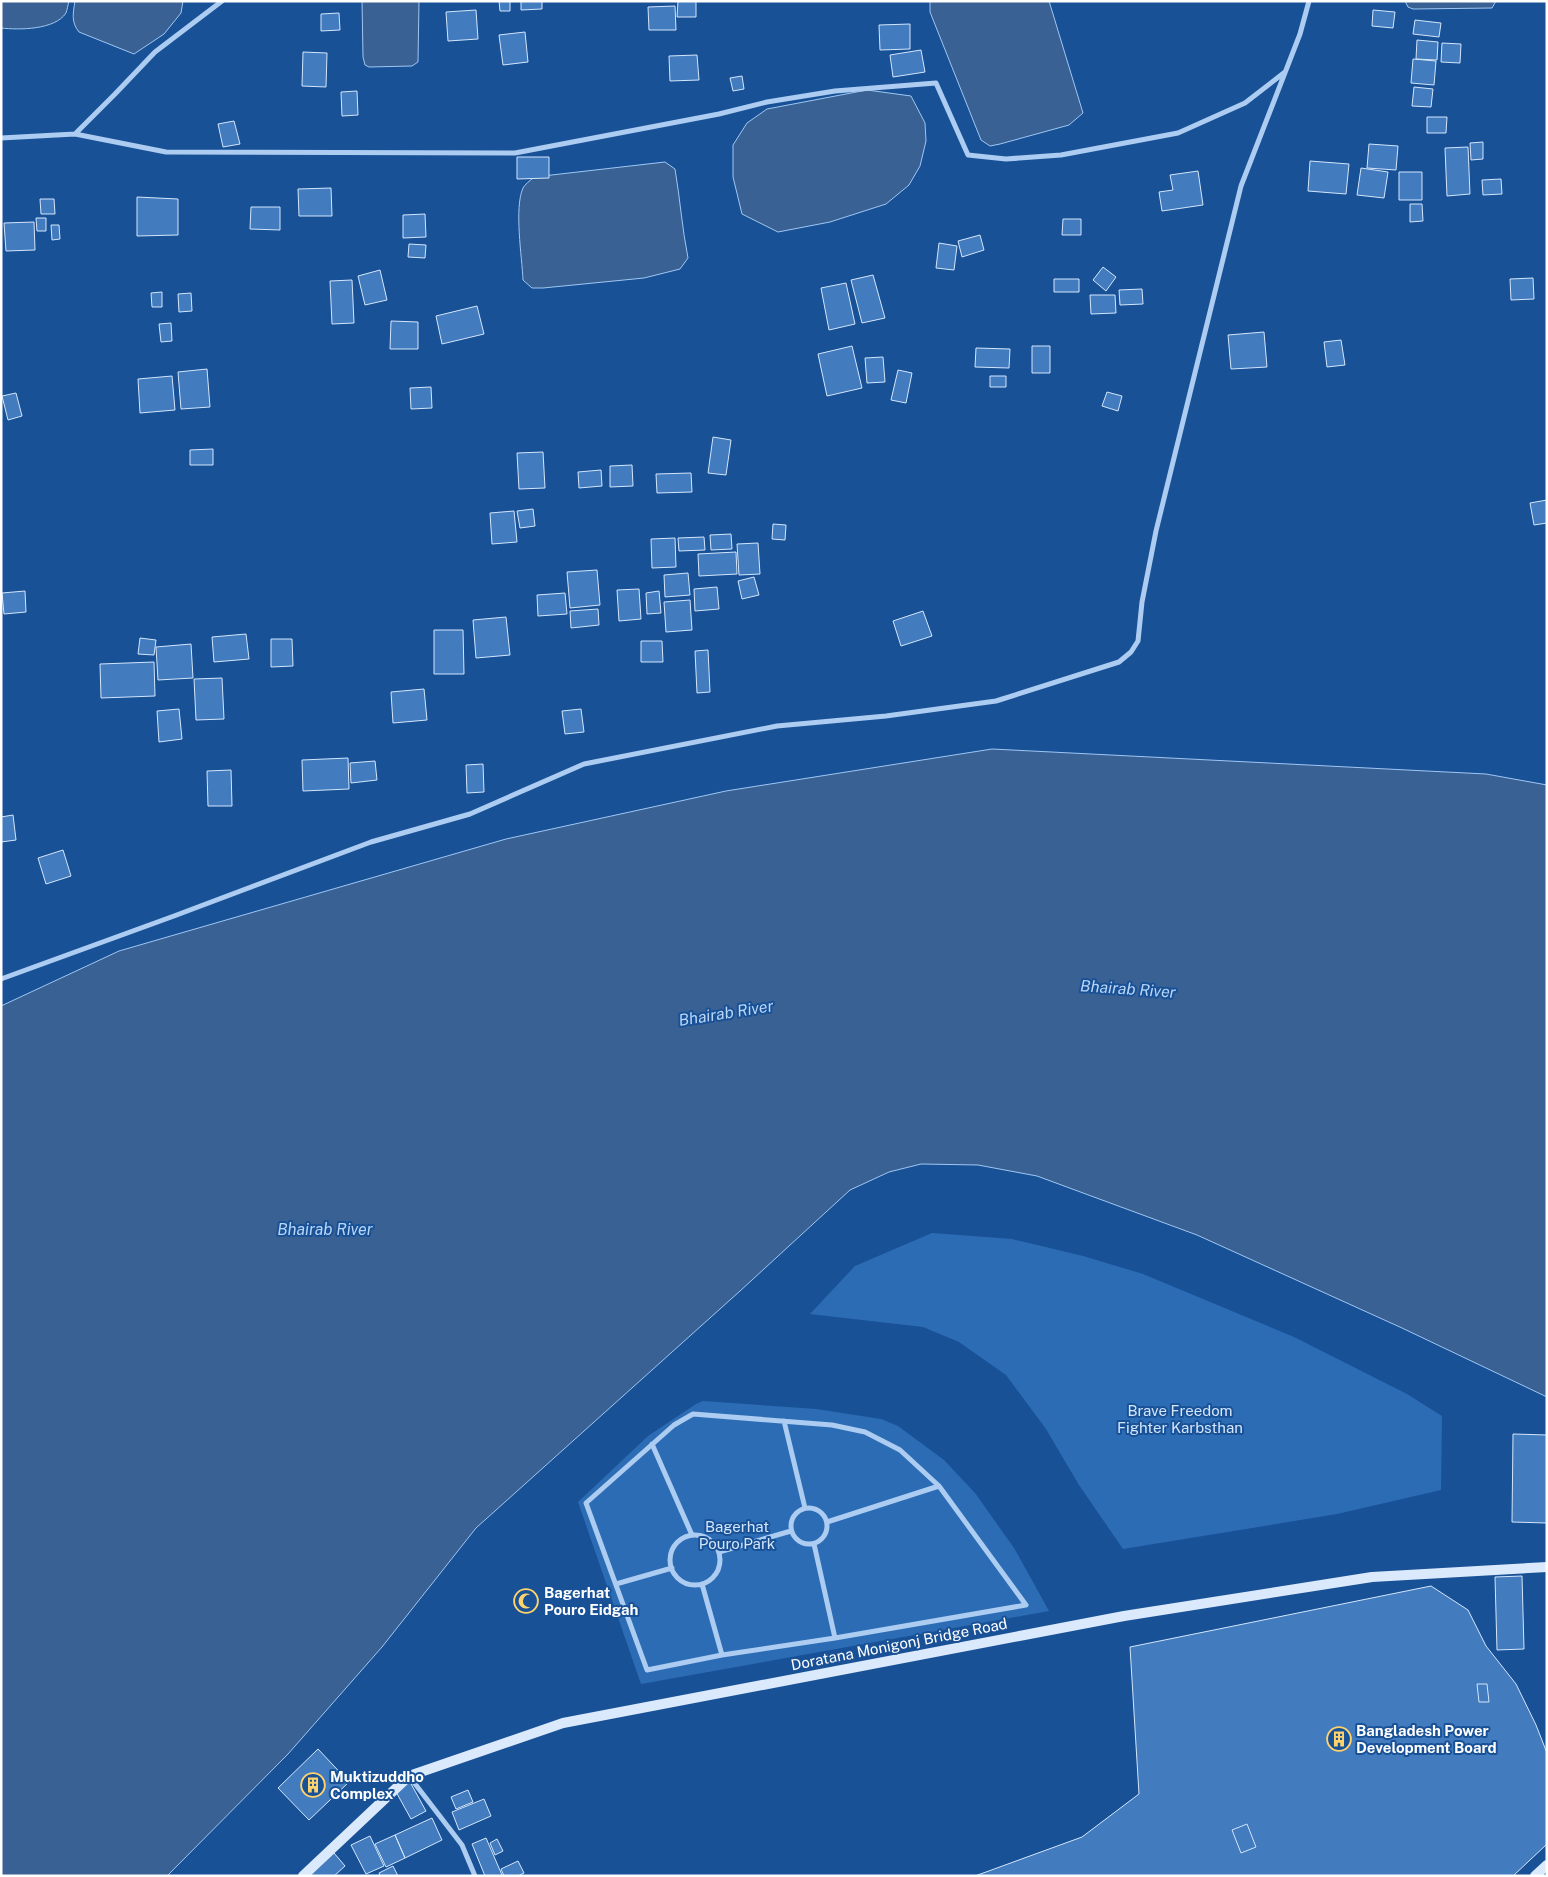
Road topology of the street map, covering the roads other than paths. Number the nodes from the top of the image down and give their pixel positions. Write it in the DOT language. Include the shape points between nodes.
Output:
graph roads {
  1 [pos="222,1"];
  2 [pos="1309,1"];
  3 [pos="1286,72"];
  4 [pos="75,134"];
  5 [pos="1,138"];
  6 [pos="1,979"];
  7 [pos="784,1420"];
  8 [pos="652,1444"];
  9 [pos="939,1486"];
  10 [pos="805,1508"];
  11 [pos="827,1522"];
  12 [pos="791,1531"];
  13 [pos="692,1535"];
  14 [pos="814,1544"];
  15 [pos="719,1552"];
  16 [pos="1547,1567"];
  17 [pos="672,1568"];
  18 [pos="616,1584"];
  19 [pos="702,1584"];
  20 [pos="835,1638"];
  21 [pos="722,1655"];
  22 [pos="409,1776"];
  23 [pos="1547,1865"];
  24 [pos="303,1876"];
  25 [pos="475,1876"];
  26 [pos="1534,1876"];
  1 -- 4 [label="street" via="155,52"];
  2 -- 3 [label="street"];
  3 -- 4 [label="street" via="1245,103 1178,133 1061,155 1006,159 968,155 936,83 835,91 767,102 515,154 166,152"];
  3 -- 6 [label="street" via="1241,186 1156,531 1138,641 1119,662 996,701 777,726 584,764 470,814 371,842"];
  4 -- 5 [label="street"];
  7 -- 8 [label="street" via="693,1414"];
  7 -- 9 [label="street" via="865,1432 900,1450"];
  7 -- 10 [label="street"];
  8 -- 13 [label="street"];
  8 -- 18 [label="street" via="586,1503"];
  9 -- 11 [label="street"];
  9 -- 20 [label="street" via="1026,1605"];
  10 -- 11 [label="street" via="818,1510"];
  10 -- 12 [label="street" via="794,1517"];
  11 -- 14 [label="street" via="825,1536"];
  12 -- 14 [label="street" via="800,1542"];
  12 -- 15 [label="street"];
  13 -- 15 [label="street" via="708,1538"];
  13 -- 17 [label="street" via="683,1538 672,1551"];
  14 -- 20 [label="street"];
  15 -- 19 [label="street" via="718,1569"];
  16 -- 22 [label="main road, Doratana Monigonj Bridge Road" via="1372,1577 1124,1616 563,1723"];
  17 -- 18 [label="street"];
  17 -- 19 [label="street" via="682,1581"];
  18 -- 21 [label="street" via="647,1670"];
  19 -- 21 [label="street"];
  20 -- 21 [label="street"];
  22 -- 24 [label="main road, Doratana Monigonj Bridge Road"];
  22 -- 25 [label="street" via="462,1845"];
  23 -- 26 [label="main road"];
}
